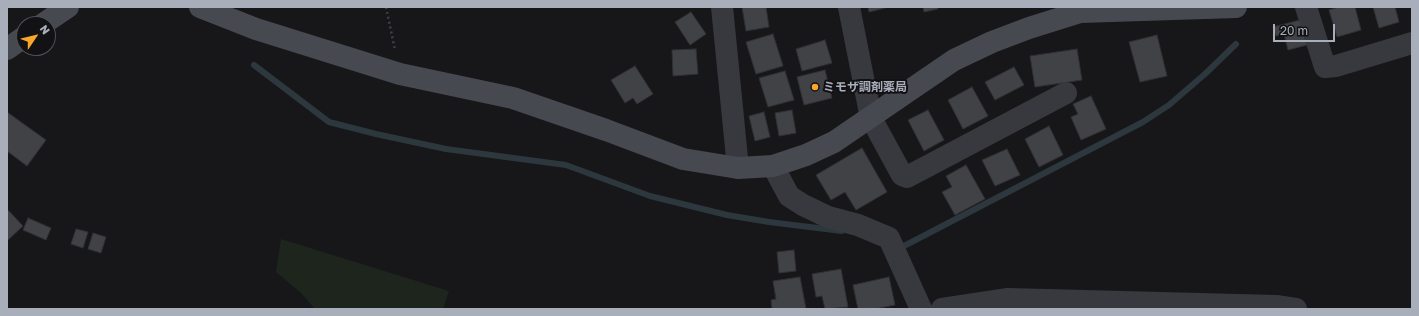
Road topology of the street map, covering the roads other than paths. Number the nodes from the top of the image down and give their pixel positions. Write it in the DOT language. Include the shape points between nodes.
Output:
graph roads {
  1 [pos="68,7"];
  2 [pos="200,7"];
  3 [pos="722,7"];
  4 [pos="849,7"];
  5 [pos="1236,7"];
  6 [pos="1306,7"];
  7 [pos="1080,10"];
  8 [pos="55,16"];
  9 [pos="16,43"];
  10 [pos="1412,43"];
  11 [pos="7,49"];
  12 [pos="1066,93"];
  13 [pos="870,118"];
  14 [pos="773,166"];
  15 [pos="738,168"];
  16 [pos="921,309"];
  17 [pos="942,309"];
  18 [pos="1296,309"];
  1 -- 8 [label="street"];
  2 -- 15 [label="street" via="256,29 400,74 513,98 682,159"];
  3 -- 15 [label="street"];
  4 -- 13 [label="street"];
  5 -- 7 [label="street"];
  6 -- 10 [label="street" via="1325,67"];
  7 -- 13 [label="street" via="1000,39 954,60"];
  9 -- 11 [label="street"];
  12 -- 13 [label="street" via="907,177 902,175"];
  13 -- 14 [label="street" via="834,142"];
  14 -- 15 [label="street"];
  14 -- 16 [label="street" via="790,196 803,205 828,217 858,225 889,238"];
  17 -- 18 [label="street" via="1008,299 1276,306"];
}
